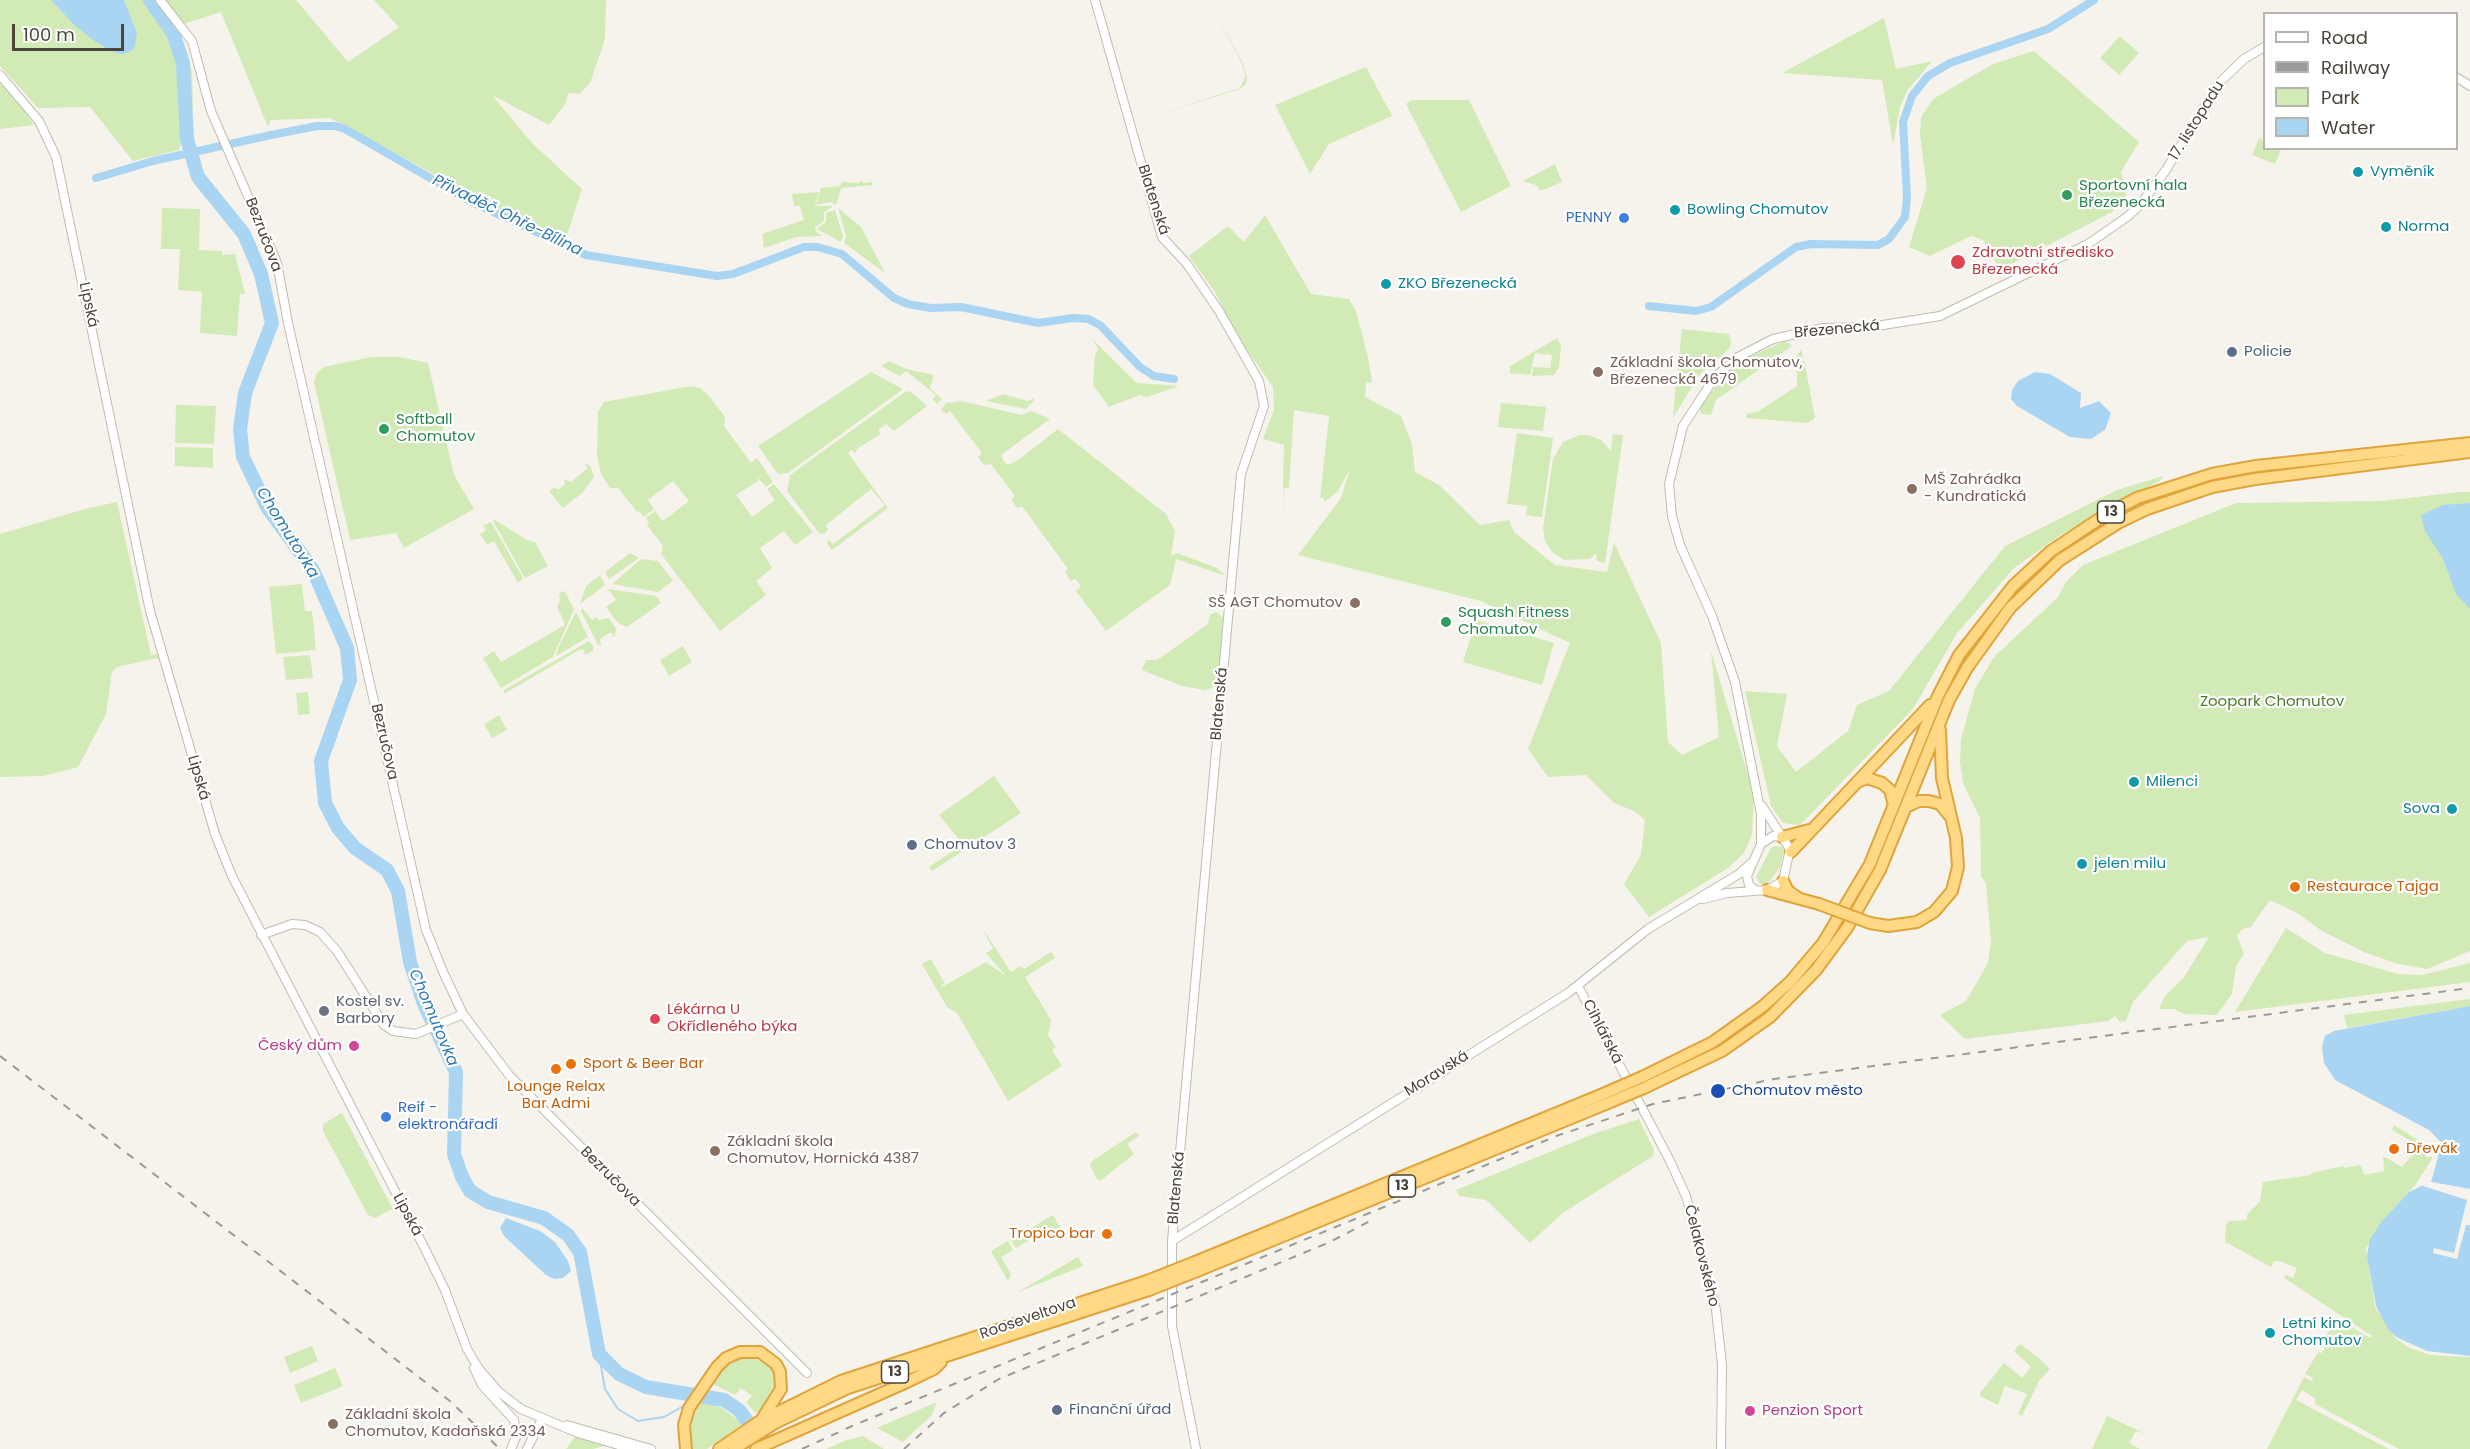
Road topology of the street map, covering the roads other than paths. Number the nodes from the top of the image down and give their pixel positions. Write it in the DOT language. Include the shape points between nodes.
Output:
graph roads {
  1 [pos="160,0"];
  2 [pos="1095,0"];
  3 [pos="2263,48"];
  4 [pos="0,75"];
  5 [pos="2140,205"];
  6 [pos="2470,443"];
  7 [pos="2470,452"];
  8 [pos="1938,696"];
  9 [pos="1940,720"];
  10 [pos="1854,784"];
  11 [pos="1760,803"];
  12 [pos="1894,805"];
  13 [pos="1906,807"];
  14 [pos="1950,817"];
  15 [pos="1809,829"];
  16 [pos="1782,837"];
  17 [pos="1761,844"];
  18 [pos="1791,852"];
  19 [pos="1751,863"];
  20 [pos="1783,881"];
  21 [pos="1761,890"];
  22 [pos="1800,898"];
  23 [pos="1696,901"];
  24 [pos="261,935"];
  25 [pos="1578,986"];
  26 [pos="463,1014"];
  27 [pos="1626,1078"];
  28 [pos="1643,1083"];
  29 [pos="1172,1241"];
  30 [pos="1148,1285"];
  31 [pos="467,1349"];
  32 [pos="943,1359"];
  33 [pos="807,1373"];
  34 [pos="845,1385"];
  35 [pos="816,1397"];
  36 [pos="542,1419"];
  37 [pos="760,1421"];
  38 [pos="511,1449"];
  39 [pos="527,1449"];
  40 [pos="632,1449"];
  41 [pos="651,1449"];
  42 [pos="686,1449"];
  43 [pos="719,1449"];
  44 [pos="734,1449"];
  45 [pos="757,1449"];
  46 [pos="1196,1449"];
  47 [pos="1721,1449"];
  1 -- 26 [label="street, Bezručova" via="192,41 211,111 277,263 426,930"];
  2 -- 29 [label="street, Blatenská" via="1162,237 1187,264 1219,311 1259,381 1264,406 1241,474"];
  3 -- 5 [label="street, 17. listopadu" via="2244,59 2218,83 2166,170"];
  4 -- 24 [label="street, Lipská" via="33,113 56,157 150,611 214,834"];
  5 -- 11 [label="street, Březenecká" via="2088,244 1940,316 1870,327 1813,330 1773,339 1738,357 1715,377 1700,399 1683,426 1672,466 1672,516 1735,682"];
  6 -- 8 [label="highway, 13" via="2256,466 2212,474 2137,498 2051,551 2013,586 1959,655"];
  7 -- 9 [label="highway, 13" via="2212,487 2156,505 2118,523 2060,560 2010,608 1967,669"];
  8 -- 10 [label="highway"];
  8 -- 12 [label="highway, 13"];
  9 -- 13 [label="highway, 13"];
  9 -- 14 [label="highway" via="1939,752"];
  10 -- 12 [label="highway" via="1862,779 1878,780 1890,790"];
  10 -- 15 [label="highway"];
  11 -- 16 [label="street"];
  11 -- 17 [label="street"];
  12 -- 28 [label="highway, 13" via="1854,894 1823,943 1790,982 1713,1042"];
  13 -- 14 [label="highway" via="1929,801 1944,808"];
  13 -- 28 [label="highway, 13" via="1868,892 1832,950 1800,989 1770,1017 1722,1051"];
  14 -- 22 [label="highway, bridge" via="1958,867 1952,891 1934,912 1917,922 1888,926 1870,923"];
  15 -- 16 [label="highway"];
  15 -- 18 [label="highway"];
  16 -- 17 [label="street" via="1773,836"];
  16 -- 18 [label="street"];
  17 -- 19 [label="street"];
  18 -- 20 [label="street"];
  19 -- 21 [label="street" via="1747,879"];
  19 -- 23 [label="street"];
  20 -- 21 [label="street"];
  20 -- 22 [label="highway" via="1788,891"];
  21 -- 22 [label="highway"];
  21 -- 23 [label="street"];
  23 -- 25 [label="street, Moravská" via="1648,929"];
  24 -- 26 [label="street" via="292,924 313,928 337,951 388,1029 408,1035"];
  24 -- 31 [label="street, Lipská" via="446,1290"];
  25 -- 27 [label="street, Cihlářská"];
  25 -- 29 [label="street, Moravská"];
  26 -- 33 [label="street, Bezručova" via="509,1075"];
  27 -- 47 [label="street, Čelakovského" via="1686,1196 1707,1270 1722,1365"];
  28 -- 30 [label="highway, 13, bridge"];
  29 -- 46 [label="street, Blatenská" via="1172,1326"];
  30 -- 32 [label="highway, 13"];
  30 -- 34 [label="highway, Rooseveltova / 13" via="910,1359"];
  31 -- 36 [label="street, Lipská" via="499,1392"];
  31 -- 38 [label="street" via="482,1385 514,1420 516,1437"];
  32 -- 34 [label="highway, 13"];
  32 -- 45 [label="highway" via="934,1368"];
  34 -- 35 [label="highway, 13"];
  35 -- 37 [label="highway, 13"];
  35 -- 44 [label="highway, 13"];
  36 -- 39 [label="street"];
  36 -- 40 [label="street, Lipská"];
  36 -- 41 [label="street, Lipská"];
  37 -- 42 [label="highway" via="777,1397 782,1381 776,1364 751,1350 726,1358 702,1387 684,1425"];
  37 -- 43 [label="highway, 13"];
}
